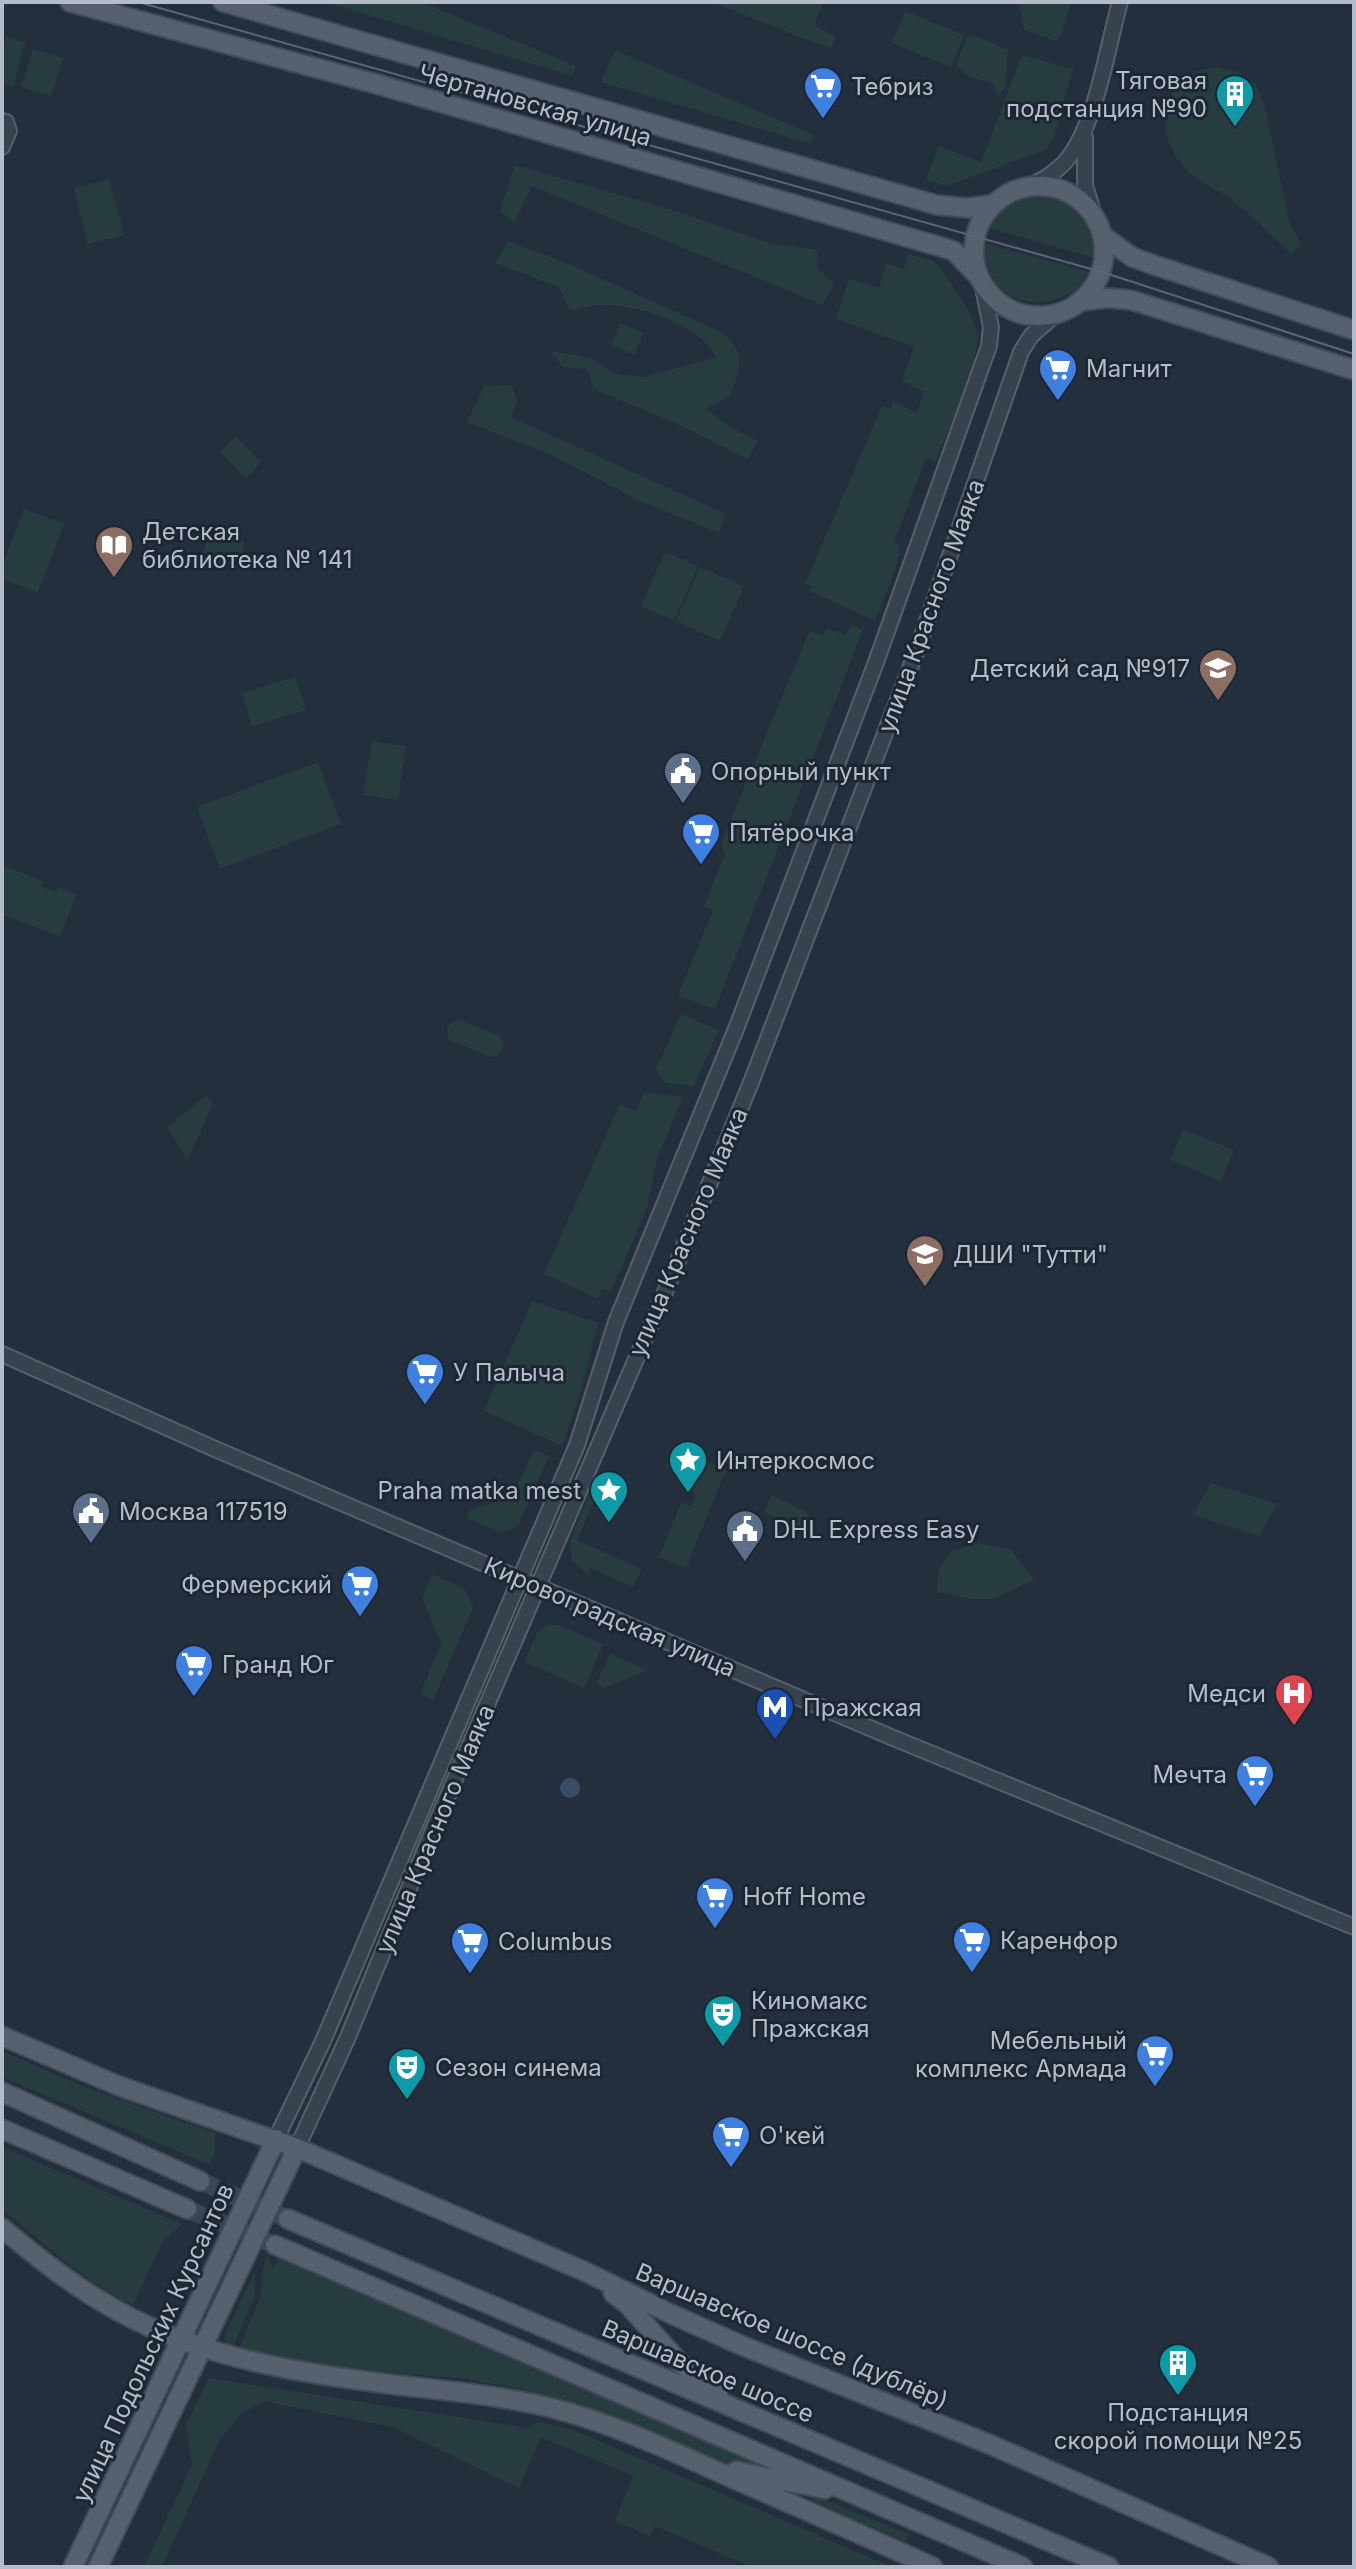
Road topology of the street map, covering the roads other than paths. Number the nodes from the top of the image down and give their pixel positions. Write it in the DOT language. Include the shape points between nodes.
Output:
graph roads {
  1 [pos="70,2"];
  2 [pos="223,2"];
  3 [pos="1120,2"];
  4 [pos="1088,120"];
  5 [pos="2,121"];
  6 [pos="2,147"];
  7 [pos="1029,187"];
  8 [pos="995,204"];
  9 [pos="1094,215"];
  10 [pos="1103,236"];
  11 [pos="980,281"];
  12 [pos="1081,301"];
  13 [pos="1057,313"];
  14 [pos="1354,330"];
  15 [pos="1354,370"];
  16 [pos="2,1354"];
  17 [pos="519,1578"];
  18 [pos="539,1586"];
  19 [pos="1354,1927"];
  20 [pos="2,2036"];
  21 [pos="2,2092"];
  22 [pos="2,2129"];
  23 [pos="276,2139"];
  24 [pos="297,2148"];
  25 [pos="200,2181"];
  26 [pos="187,2209"];
  27 [pos="288,2219"];
  28 [pos="2,2228"];
  29 [pos="275,2245"];
  30 [pos="586,2272"];
  31 [pos="181,2340"];
  32 [pos="204,2348"];
  33 [pos="740,2410"];
  34 [pos="703,2465"];
  35 [pos="863,2497"];
  36 [pos="73,2567"];
  37 [pos="98,2567"];
  38 [pos="933,2567"];
  39 [pos="1023,2567"];
  40 [pos="1109,2567"];
  41 [pos="1269,2567"];
  1 -- 11 [label="main road, Чертановская улица" via="395,89 938,246 954,251"];
  2 -- 8 [label="main road, Чертановская улица" via="937,205"];
  3 -- 4 [label="street"];
  4 -- 7 [label="street" via="1064,164"];
  4 -- 9 [label="street" via="1085,185"];
  5 -- 6 [label="street" via="9,131"];
  7 -- 8 [label="main road, Чертановская улица"];
  7 -- 9 [label="main road" via="1066,191"];
  8 -- 11 [label="main road" via="976,236 973,259"];
  9 -- 10 [label="main road"];
  10 -- 12 [label="main road" via="1102,272"];
  10 -- 14 [label="main road" via="1132,257"];
  11 -- 13 [label="main road, Чертановская улица" via="997,302 1012,310 1041,316"];
  11 -- 17 [label="street, улица Красного Маяка" via="991,327 989,346 908,577 736,1029 616,1322 577,1445"];
  12 -- 13 [label="main road, Чертановская улица"];
  12 -- 15 [label="main road, Чертановская улица" via="1142,303"];
  13 -- 18 [label="street, улица Красного Маяка" via="1021,352 917,650 781,1008"];
  16 -- 17 [label="street, Кировоградская улица"];
  17 -- 18 [label="street, Кировоградская улица"];
  17 -- 23 [label="street, улица Красного Маяка" via="323,2041"];
  18 -- 19 [label="street, Кировоградская улица"];
  18 -- 24 [label="street, улица Красного Маяка"];
  20 -- 23 [label="main road" via="119,2086"];
  21 -- 25 [label="main road"];
  22 -- 26 [label="main road"];
  23 -- 24 [label="main road"];
  23 -- 31 [label="main road, улица Подольских Курсантов"];
  24 -- 30 [label="main road, Варшавское шоссе (дублёр)"];
  24 -- 32 [label="main road, улица Подольских Курсантов"];
  27 -- 33 [label="main road, Варшавское шоссе"];
  28 -- 31 [label="main road" via="70,2282"];
  29 -- 35 [label="main road"];
  30 -- 33 [label="main road" via="628,2305 681,2364"];
  30 -- 41 [label="main road, Варшавское шоссе (дублёр)" via="714,2333 989,2444"];
  31 -- 32 [label="main road"];
  31 -- 36 [label="main road, улица Подольских Курсантов"];
  32 -- 34 [label="main road" via="306,2373 546,2407"];
  32 -- 37 [label="main road, улица Подольских Курсантов"];
  33 -- 40 [label="main road, Варшавское шоссе"];
  34 -- 35 [label="main road"];
  34 -- 38 [label="main road"];
  35 -- 39 [label="main road"];
}
